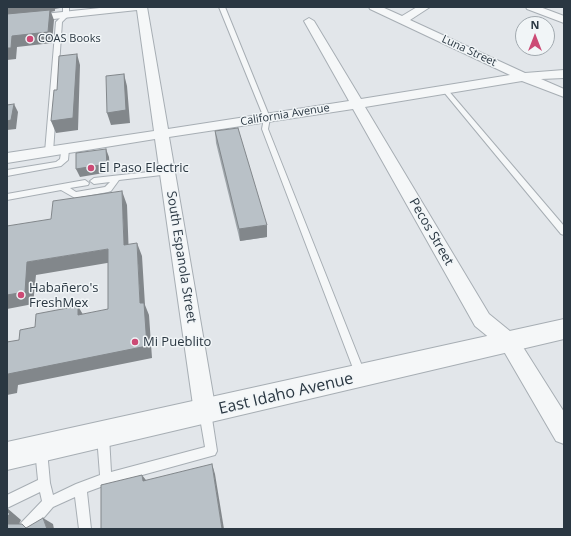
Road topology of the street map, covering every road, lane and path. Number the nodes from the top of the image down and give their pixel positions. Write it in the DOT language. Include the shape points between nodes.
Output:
graph roads {
  1 [pos="140,7"];
  2 [pos="222,7"];
  3 [pos="374,7"];
  4 [pos="425,7"];
  5 [pos="531,7"];
  6 [pos="66,11"];
  7 [pos="402,20"];
  8 [pos="564,20"];
  9 [pos="7,21"];
  10 [pos="309,22"];
  11 [pos="564,74"];
  12 [pos="524,77"];
  13 [pos="446,90"];
  14 [pos="564,93"];
  15 [pos="357,104"];
  16 [pos="267,118"];
  17 [pos="162,134"];
  18 [pos="65,149"];
  19 [pos="48,152"];
  20 [pos="7,158"];
  21 [pos="167,172"];
  22 [pos="7,173"];
  23 [pos="117,178"];
  24 [pos="62,187"];
  25 [pos="7,197"];
  26 [pos="564,232"];
  27 [pos="563,331"];
  28 [pos="509,342"];
  29 [pos="361,376"];
  30 [pos="205,412"];
  31 [pos="564,433"];
  32 [pos="103,435"];
  33 [pos="41,448"];
  34 [pos="7,456"];
  35 [pos="106,478"];
  36 [pos="44,483"];
  37 [pos="80,488"];
  38 [pos="7,502"];
  39 [pos="49,503"];
  40 [pos="25,529"];
  41 [pos="85,529"];
  1 -- 6 [label="street"];
  1 -- 17 [label="street, South Espanola Street"];
  2 -- 16 [label="lane"];
  3 -- 7 [label="street, Luna Street"];
  4 -- 7 [label="street"];
  5 -- 8 [label="street"];
  6 -- 9 [label="street"];
  6 -- 19 [label="lane" via="59,22"];
  7 -- 12 [label="street, Luna Street"];
  10 -- 15 [label="street, Pecos Street"];
  11 -- 12 [label="street, California Avenue"];
  12 -- 13 [label="street, California Avenue"];
  12 -- 14 [label="street, Luna Street"];
  13 -- 15 [label="street, California Avenue"];
  13 -- 26 [label="lane"];
  15 -- 16 [label="street, California Avenue"];
  15 -- 28 [label="street, Pecos Street" via="482,320"];
  16 -- 17 [label="street, California Avenue"];
  16 -- 29 [label="lane" via="265,129"];
  17 -- 18 [label="street, California Avenue"];
  17 -- 21 [label="street, South Espanola Street"];
  18 -- 19 [label="street, California Avenue"];
  18 -- 22 [label="lane" via="64,160 58,164"];
  19 -- 20 [label="street, California Avenue"];
  21 -- 23 [label="lane"];
  21 -- 30 [label="street, South Espanola Street"];
  23 -- 24 [label="lane" via="105,184 90,182"];
  23 -- 24 [label="lane" via="108,189 75,194"];
  24 -- 25 [label="lane"];
  27 -- 28 [label="street, East Idaho Avenue"];
  28 -- 29 [label="street, East Idaho Avenue"];
  28 -- 31 [label="street, Pecos Street"];
  29 -- 30 [label="street, East Idaho Avenue"];
  30 -- 32 [label="street, East Idaho Avenue"];
  30 -- 35 [label="lane" via="211,451"];
  32 -- 33 [label="street, East Idaho Avenue"];
  32 -- 35 [label="lane"];
  33 -- 34 [label="street, East Idaho Avenue"];
  33 -- 36 [label="lane"];
  35 -- 37 [label="lane"];
  36 -- 38 [label="lane"];
  36 -- 39 [label="lane"];
  37 -- 39 [label="lane"];
  37 -- 41 [label="lane"];
  39 -- 40 [label="lane"];
}
